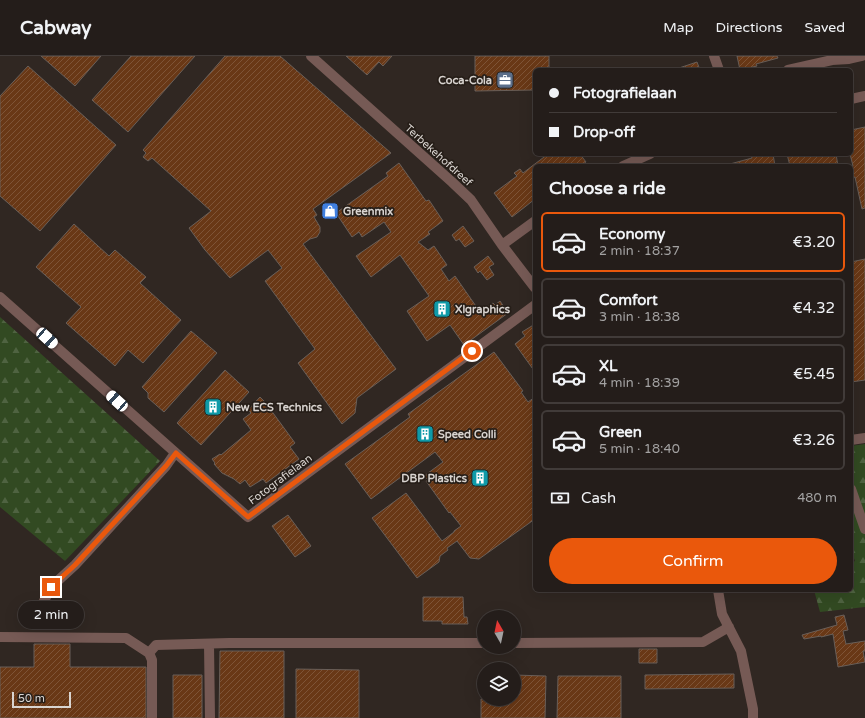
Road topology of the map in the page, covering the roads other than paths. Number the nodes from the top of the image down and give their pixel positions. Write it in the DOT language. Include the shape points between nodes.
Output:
graph roads {
  1 [pos="311,56"];
  2 [pos="714,56"];
  3 [pos="862,56"];
  4 [pos="718,68"];
  5 [pos="797,68"];
  6 [pos="865,96"];
  7 [pos="853,99"];
  8 [pos="646,156"];
  9 [pos="628,164"];
  10 [pos="533,222"];
  11 [pos="502,245"];
  12 [pos="533,285"];
  13 [pos="0,297"];
  14 [pos="533,306"];
  15 [pos="865,438"];
  16 [pos="853,440"];
  17 [pos="176,453"];
  18 [pos="853,495"];
  19 [pos="865,529"];
  20 [pos="718,592"];
  21 [pos="43,603"];
  22 [pos="729,627"];
  23 [pos="0,637"];
  24 [pos="477,643"];
  25 [pos="521,643"];
  26 [pos="209,644"];
  27 [pos="149,653"];
  28 [pos="152,718"];
  29 [pos="210,718"];
  30 [pos="753,718"];
  1 -- 11 [label="street, Terbekehofdreef" via="471,200"];
  2 -- 4 [label="street"];
  3 -- 5 [label="street"];
  6 -- 7 [label="street"];
  8 -- 9 [label="street"];
  10 -- 11 [label="street"];
  11 -- 12 [label="street, Terbekehofdreef"];
  13 -- 17 [label="street, Fotografielaan"];
  14 -- 17 [label="street, Fotografielaan" via="248,517"];
  15 -- 16 [label="street"];
  17 -- 21 [label="street" via="75,565 51,587"];
  18 -- 19 [label="street"];
  20 -- 22 [label="street" via="722,614"];
  22 -- 25 [label="street" via="703,642"];
  22 -- 30 [label="street" via="741,651"];
  23 -- 27 [label="street" via="126,638"];
  24 -- 26 [label="street"];
  26 -- 27 [label="street" via="156,645"];
  26 -- 29 [label="street"];
  27 -- 28 [label="street" via="152,660"];
}
